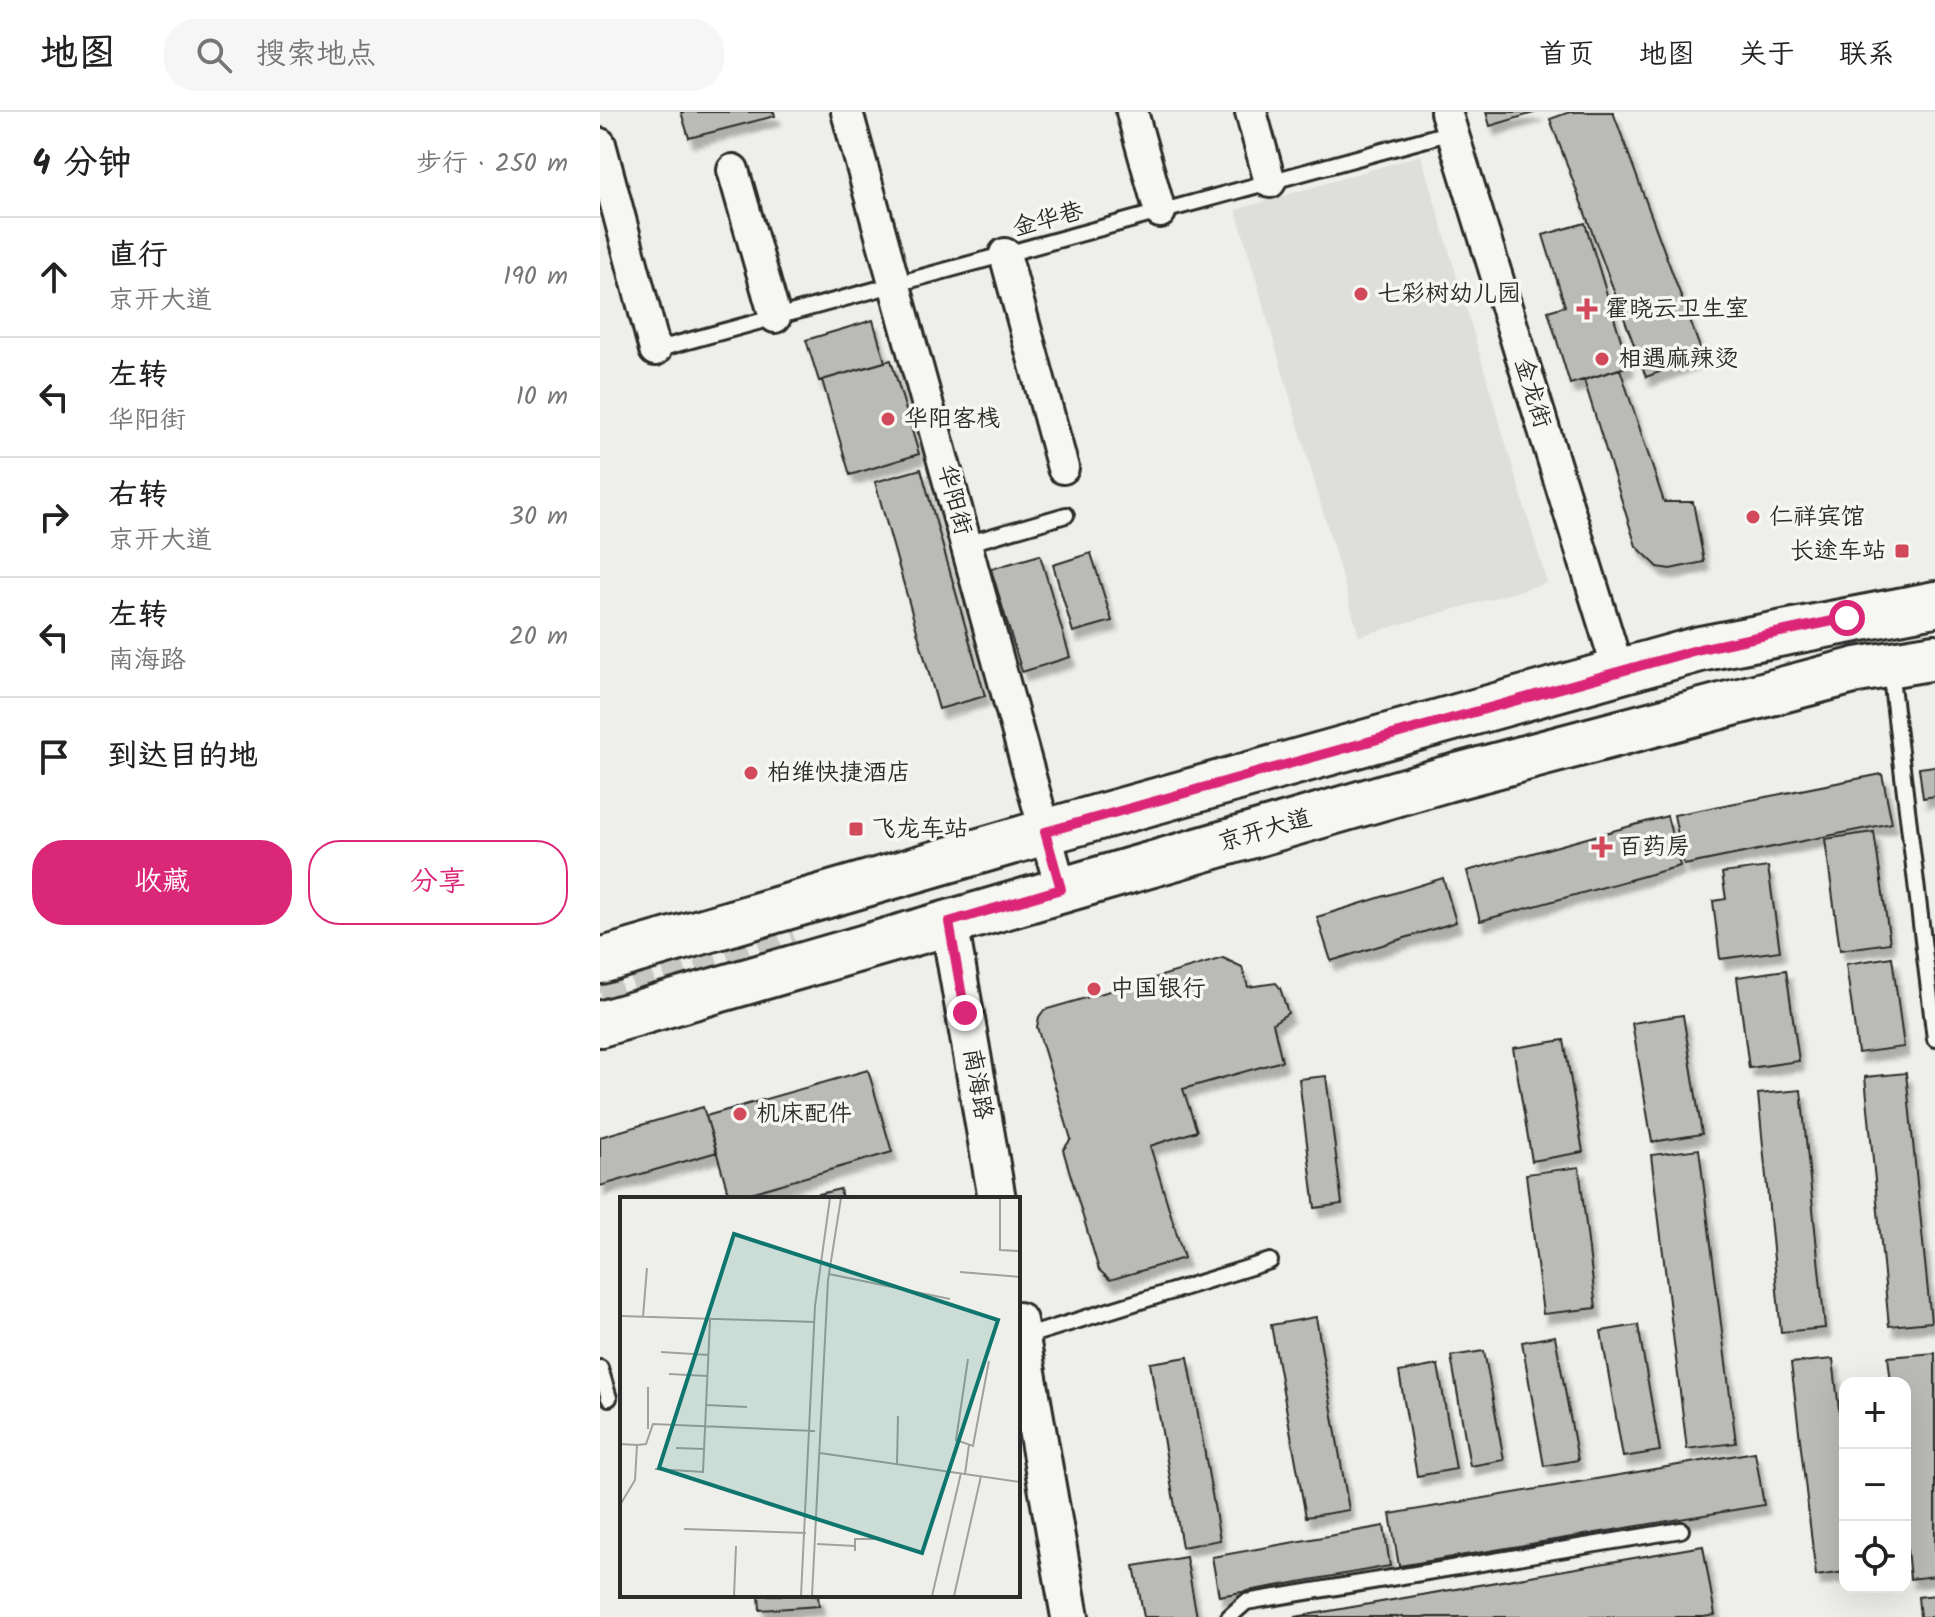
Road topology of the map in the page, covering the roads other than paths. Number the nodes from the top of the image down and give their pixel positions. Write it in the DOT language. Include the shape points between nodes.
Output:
graph roads {
  1 [pos="847,112"];
  2 [pos="1132,112"];
  3 [pos="1251,112"];
  4 [pos="1449,122"];
  5 [pos="600,144"];
  6 [pos="733,170"];
  7 [pos="1270,182"];
  8 [pos="1160,212"];
  9 [pos="1005,254"];
  10 [pos="894,285"];
  11 [pos="775,317"];
  12 [pos="655,350"];
  13 [pos="1063,468"];
  14 [pos="1066,515"];
  15 [pos="966,544"];
  16 [pos="1935,604"];
  17 [pos="1935,657"];
  18 [pos="1890,664"];
  19 [pos="1619,673"];
  20 [pos="1045,832"];
  21 [pos="1061,889"];
  22 [pos="949,922"];
  23 [pos="600,961"];
  24 [pos="600,1024"];
  25 [pos="1935,1039"];
  26 [pos="997,1197"];
  27 [pos="1270,1261"];
  28 [pos="1020,1329"];
  29 [pos="600,1368"];
  30 [pos="609,1398"];
  31 [pos="1681,1530"];
  32 [pos="1070,1617"];
  33 [pos="1229,1617"];
  1 -- 10 [label="street, 华阳街"];
  2 -- 8 [label="street"];
  3 -- 7 [label="street"];
  4 -- 7 [label="lane, 金华巷"];
  4 -- 19 [label="street, 金龙街"];
  5 -- 12 [label="street"];
  6 -- 11 [label="street"];
  7 -- 8 [label="lane, 金华巷"];
  8 -- 9 [label="lane, 金华巷"];
  9 -- 10 [label="lane, 金华巷"];
  9 -- 13 [label="street"];
  10 -- 11 [label="lane, 金华巷"];
  10 -- 15 [label="street, 华阳街"];
  11 -- 12 [label="lane, 金华巷"];
  14 -- 15 [label="lane"];
  15 -- 20 [label="street, 华阳街"];
  16 -- 19 [label="main road" via="1714,646"];
  17 -- 18 [label="main road, 京开大道"];
  18 -- 21 [label="main road, 京开大道" via="1535,755"];
  18 -- 25 [label="lane"];
  19 -- 20 [label="main road"];
  20 -- 21 [label="street, 华阳街"];
  20 -- 23 [label="main road"];
  21 -- 22 [label="main road, 京开大道"];
  22 -- 24 [label="main road, 京开大道"];
  22 -- 26 [label="street, 南海路"];
  27 -- 28 [label="lane"];
  28 -- 32 [label="street"];
  29 -- 30 [label="lane"];
  31 -- 33 [label="lane" via="1246,1602"];
}
